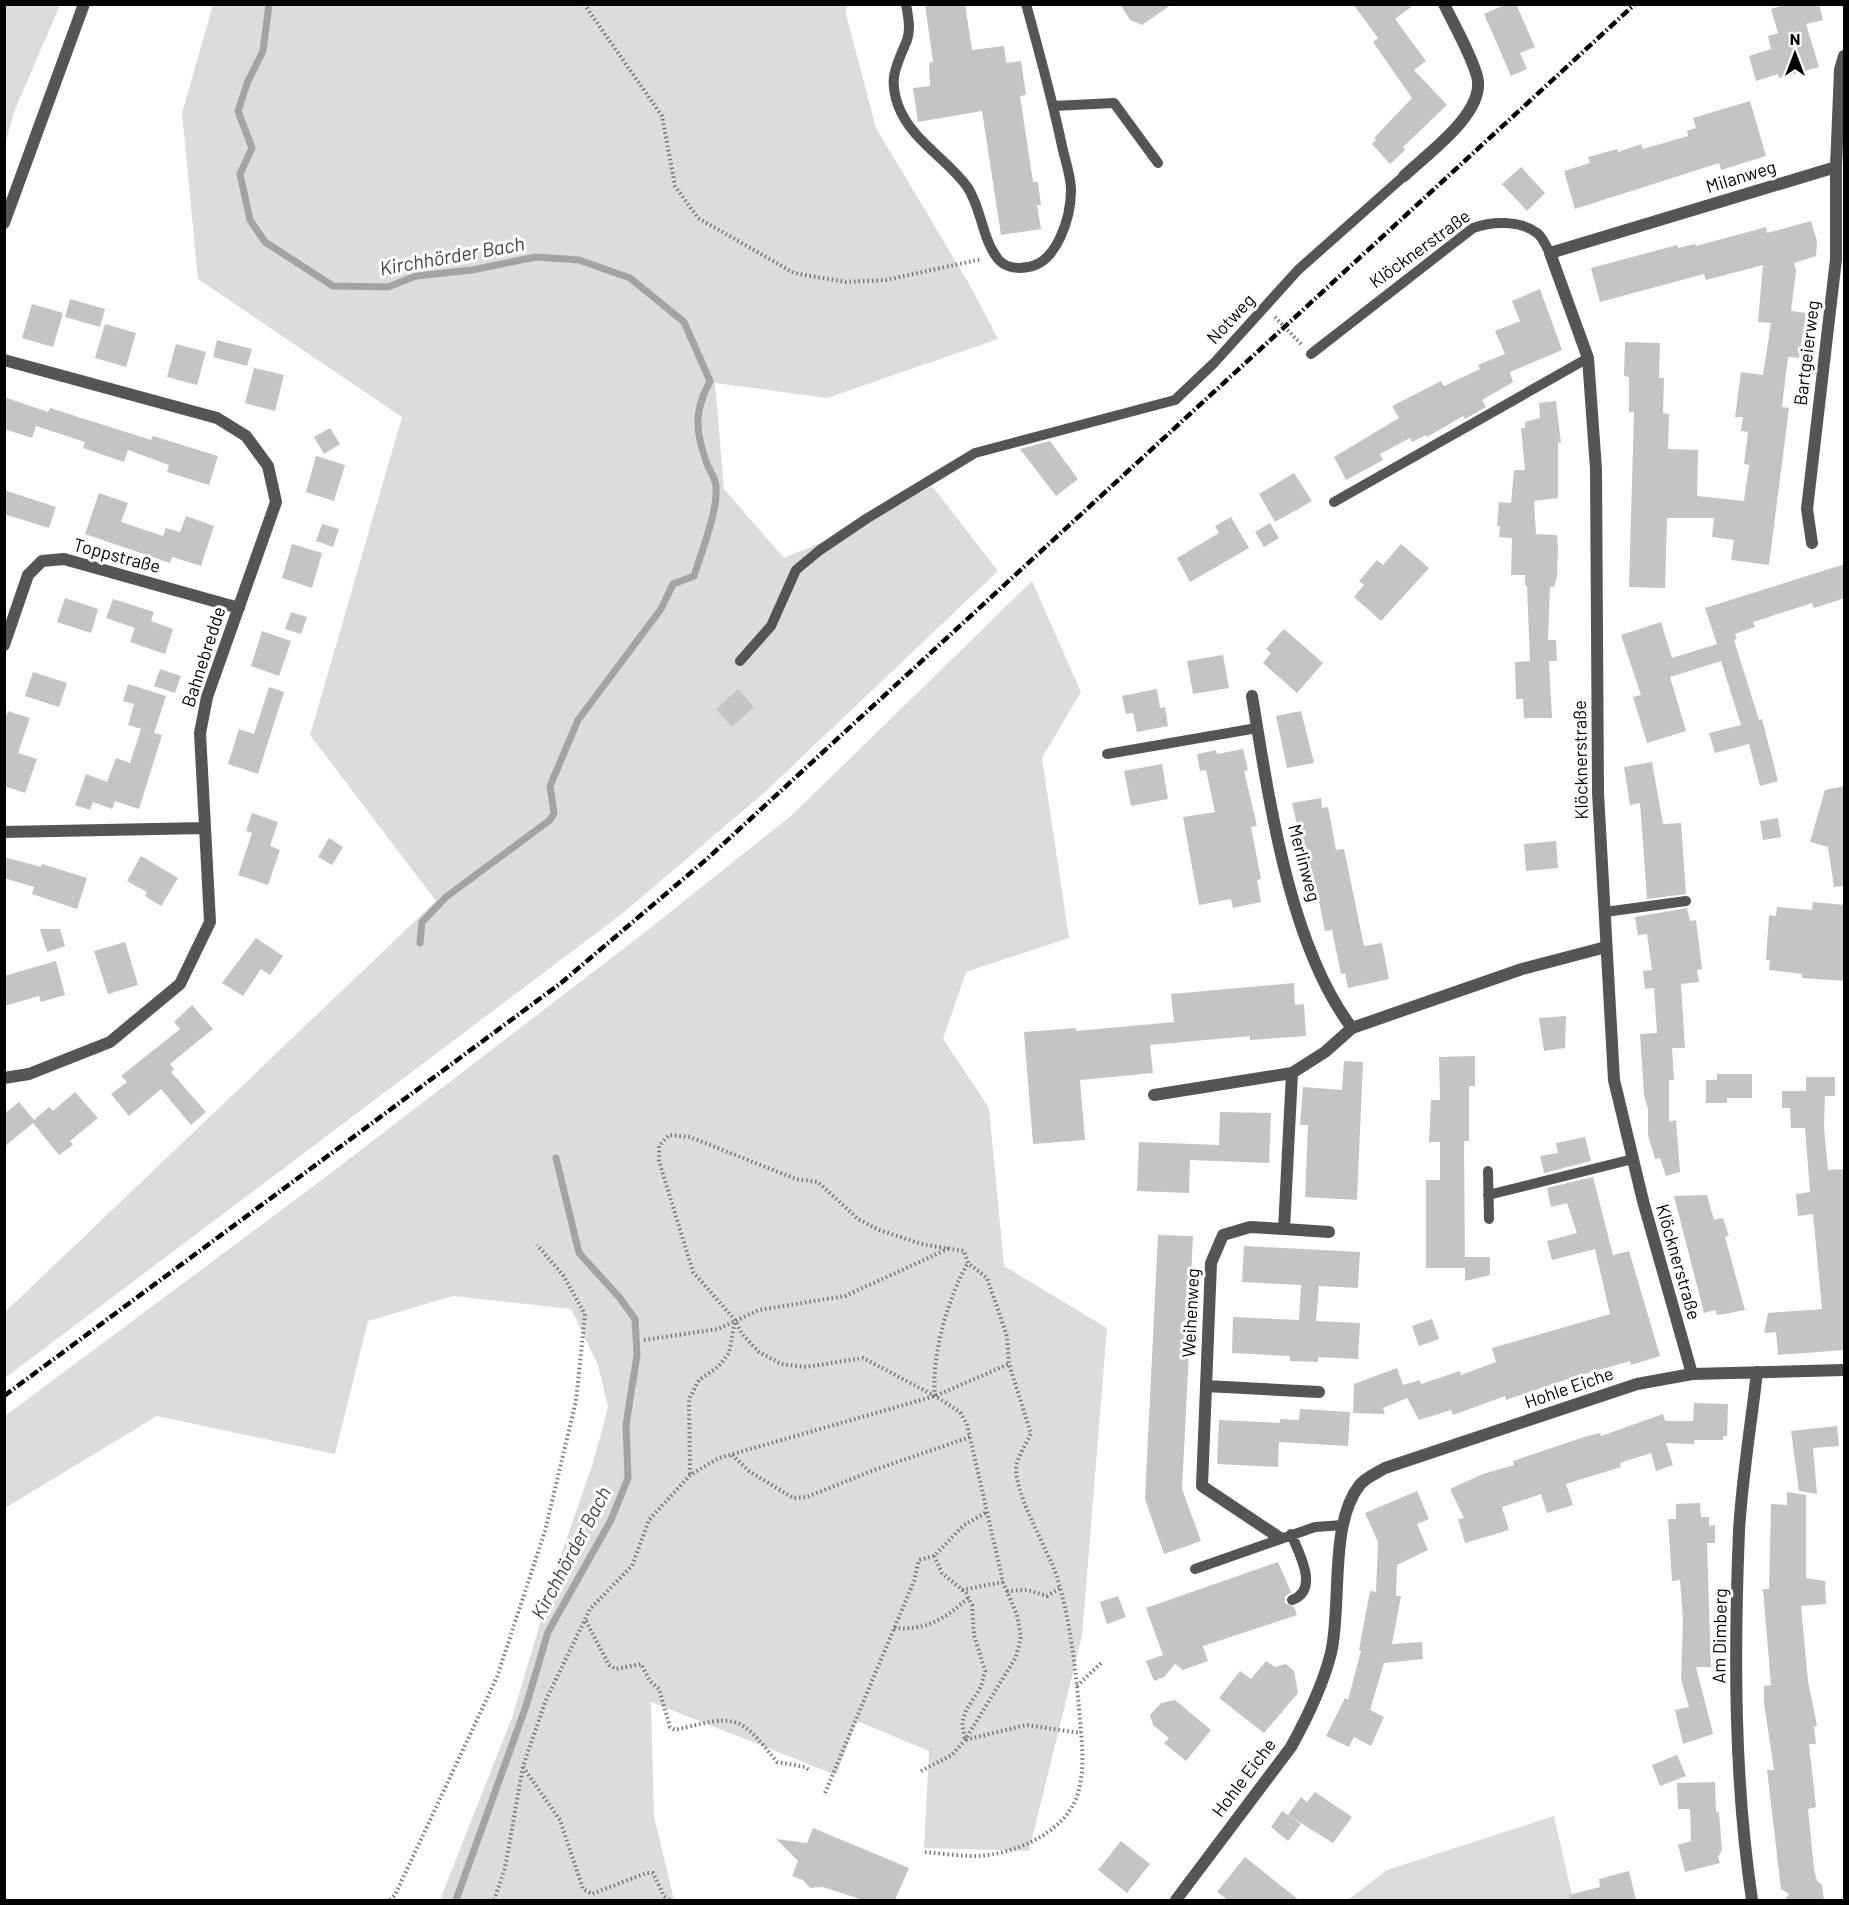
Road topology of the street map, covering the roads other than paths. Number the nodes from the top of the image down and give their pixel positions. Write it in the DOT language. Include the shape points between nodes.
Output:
graph roads {
  1 [pos="84,4"];
  2 [pos="906,4"];
  3 [pos="1026,4"];
  4 [pos="1444,4"];
  5 [pos="1845,56"];
  6 [pos="1053,106"];
  7 [pos="1158,163"];
  8 [pos="1836,166"];
  9 [pos="1404,176"];
  10 [pos="4,223"];
  11 [pos="1550,253"];
  12 [pos="1311,354"];
  13 [pos="1588,358"];
  14 [pos="4,360"];
  15 [pos="1334,502"];
  16 [pos="1812,543"];
  17 [pos="239,608"];
  18 [pos="4,645"];
  19 [pos="740,661"];
  20 [pos="1252,696"];
  21 [pos="1257,728"];
  22 [pos="1107,754"];
  23 [pos="205,828"];
  24 [pos="4,832"];
  25 [pos="1686,901"];
  26 [pos="1605,912"];
  27 [pos="1606,947"];
  28 [pos="1352,1028"];
  29 [pos="1292,1073"];
  30 [pos="4,1077"];
  31 [pos="1154,1095"];
  32 [pos="1633,1159"];
  33 [pos="1488,1171"];
  34 [pos="1488,1195"];
  35 [pos="1489,1218"];
  36 [pos="1284,1229"];
  37 [pos="1329,1232"];
  38 [pos="1845,1370"];
  39 [pos="1757,1372"];
  40 [pos="1692,1374"];
  41 [pos="1206,1386"];
  42 [pos="1318,1392"];
  43 [pos="1343,1526"];
  44 [pos="1286,1536"];
  45 [pos="1195,1569"];
  46 [pos="1292,1600"];
  47 [pos="1176,1900"];
  48 [pos="1752,1900"];
  1 -- 10 [label="street"];
  2 -- 6 [label="lane" via="908,39 897,58 893,80 898,105 911,129 968,189 997,257 1012,267 1038,265 1052,255 1061,234 1071,190"];
  3 -- 6 [label="lane"];
  4 -- 9 [label="street, Notweg" via="1477,77 1478,96 1469,113"];
  5 -- 8 [label="street" via="1840,70"];
  6 -- 7 [label="lane" via="1114,103"];
  8 -- 11 [label="street, Milanweg"];
  8 -- 16 [label="street, Bartgeierweg" via="1836,259 1807,509"];
  9 -- 19 [label="lane, Notweg" via="1298,270 1175,400 975,453 866,519 796,570 771,626"];
  11 -- 12 [label="lane, Klöcknerstraße" via="1539,234 1523,226 1490,222 1473,228"];
  11 -- 13 [label="street, Klöcknerstraße"];
  13 -- 15 [label="lane"];
  13 -- 26 [label="street, Klöcknerstraße" via="1596,469 1598,792"];
  14 -- 17 [label="street, Bahnebredde" via="217,418 246,436 268,466 276,502"];
  17 -- 18 [label="street, Toppstraße" via="64,559 42,561 28,575"];
  17 -- 23 [label="street, Bahnebredde" via="207,697 200,733"];
  20 -- 21 [label="street, Merlinweg"];
  21 -- 22 [label="lane"];
  21 -- 28 [label="street, Merlinweg" via="1280,847 1313,963"];
  23 -- 24 [label="street"];
  23 -- 30 [label="street, Bahnebredde" via="210,922 180,984 110,1042 29,1074"];
  25 -- 26 [label="lane"];
  26 -- 27 [label="street, Klöcknerstraße"];
  27 -- 28 [label="street" via="1522,969"];
  27 -- 32 [label="street, Klöcknerstraße" via="1614,1080"];
  28 -- 29 [label="street"];
  29 -- 31 [label="street"];
  29 -- 36 [label="street"];
  32 -- 34 [label="lane"];
  32 -- 40 [label="street, Klöcknerstraße"];
  33 -- 34 [label="lane"];
  34 -- 35 [label="lane"];
  36 -- 37 [label="street, Weihenweg"];
  36 -- 41 [label="street, Weihenweg" via="1250,1227 1223,1235 1211,1263"];
  38 -- 39 [label="street, Hohle Eiche"];
  39 -- 40 [label="street, Hohle Eiche"];
  39 -- 48 [label="street, Am Dimberg" via="1739,1529 1737,1688 1738,1757"];
  40 -- 43 [label="street, Hohle Eiche" via="1637,1384 1385,1468 1360,1484 1349,1503"];
  41 -- 42 [label="street"];
  41 -- 44 [label="street, Weihenweg" via="1202,1486"];
  43 -- 44 [label="lane" via="1316,1527"];
  43 -- 47 [label="street, Hohle Eiche" via="1331,1653 1305,1722 1291,1747"];
  44 -- 45 [label="lane"];
  44 -- 46 [label="lane" via="1306,1578 1305,1590"];
}
